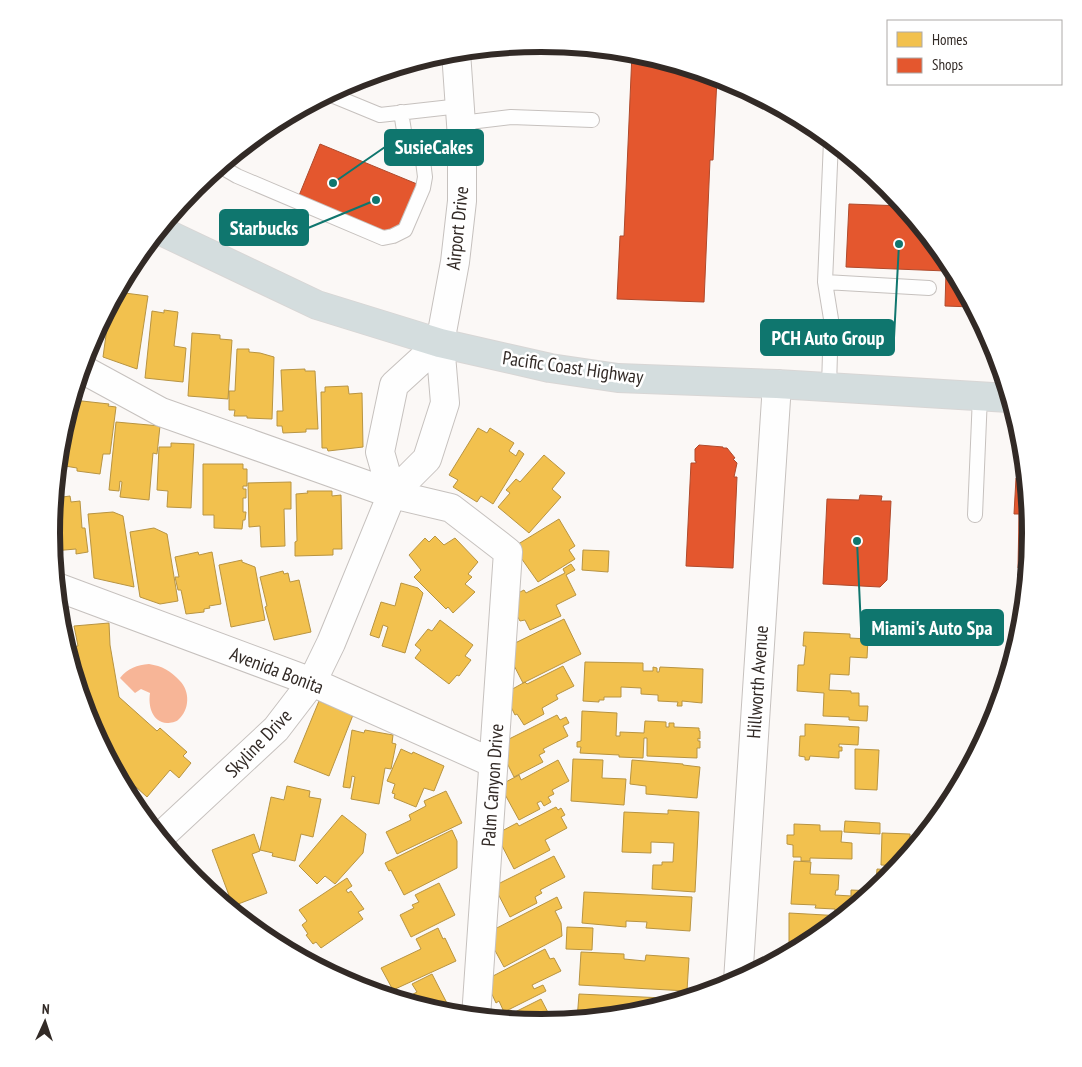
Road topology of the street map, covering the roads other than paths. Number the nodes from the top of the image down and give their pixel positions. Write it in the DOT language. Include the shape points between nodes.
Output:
graph roads {
  1 [pos="457,60"];
  2 [pos="338,98"];
  3 [pos="401,112"];
  4 [pos="461,114"];
  5 [pos="592,120"];
  6 [pos="831,150"];
  7 [pos="227,170"];
  8 [pos="165,233"];
  9 [pos="825,282"];
  10 [pos="929,288"];
  11 [pos="440,343"];
  12 [pos="88,372"];
  13 [pos="777,384"];
  14 [pos="829,387"];
  15 [pos="980,396"];
  16 [pos="1002,398"];
  17 [pos="392,494"];
  18 [pos="975,515"];
  19 [pos="63,590"];
  20 [pos="312,682"];
  21 [pos="493,763"];
  22 [pos="164,833"];
  23 [pos="739,972"];
  24 [pos="476,1010"];
  1 -- 4 [label="street, Airport Drive"];
  2 -- 3 [label="lane" via="380,115"];
  3 -- 4 [label="lane"];
  3 -- 7 [label="lane" via="405,137 423,161 425,177 405,230 393,236 384,238"];
  4 -- 5 [label="lane"];
  4 -- 11 [label="street, Airport Drive" via="462,201"];
  6 -- 9 [label="lane"];
  8 -- 11 [label="highway, Pacific Coast Highway" via="317,305"];
  9 -- 10 [label="lane"];
  9 -- 14 [label="lane" via="831,319"];
  11 -- 13 [label="highway, Pacific Coast Highway" via="550,368 618,378"];
  11 -- 17 [label="street, Skyline Drive" via="445,403 427,459"];
  11 -- 17 [label="street" via="394,385 380,452"];
  12 -- 17 [label="street" via="161,412"];
  13 -- 14 [label="highway, Pacific Coast Highway"];
  13 -- 23 [label="street, Hillworth Avenue"];
  14 -- 15 [label="highway, Pacific Coast Highway"];
  15 -- 16 [label="highway, Pacific Coast Highway"];
  15 -- 18 [label="lane"];
  17 -- 20 [label="street, Skyline Drive"];
  17 -- 21 [label="street, Palm Canyon Drive" via="451,508 508,552"];
  19 -- 20 [label="street, Avenida Bonita"];
  20 -- 21 [label="street, Avenida Bonita"];
  20 -- 22 [label="street, Skyline Drive" via="276,729"];
  21 -- 24 [label="street, Palm Canyon Drive"];
}
